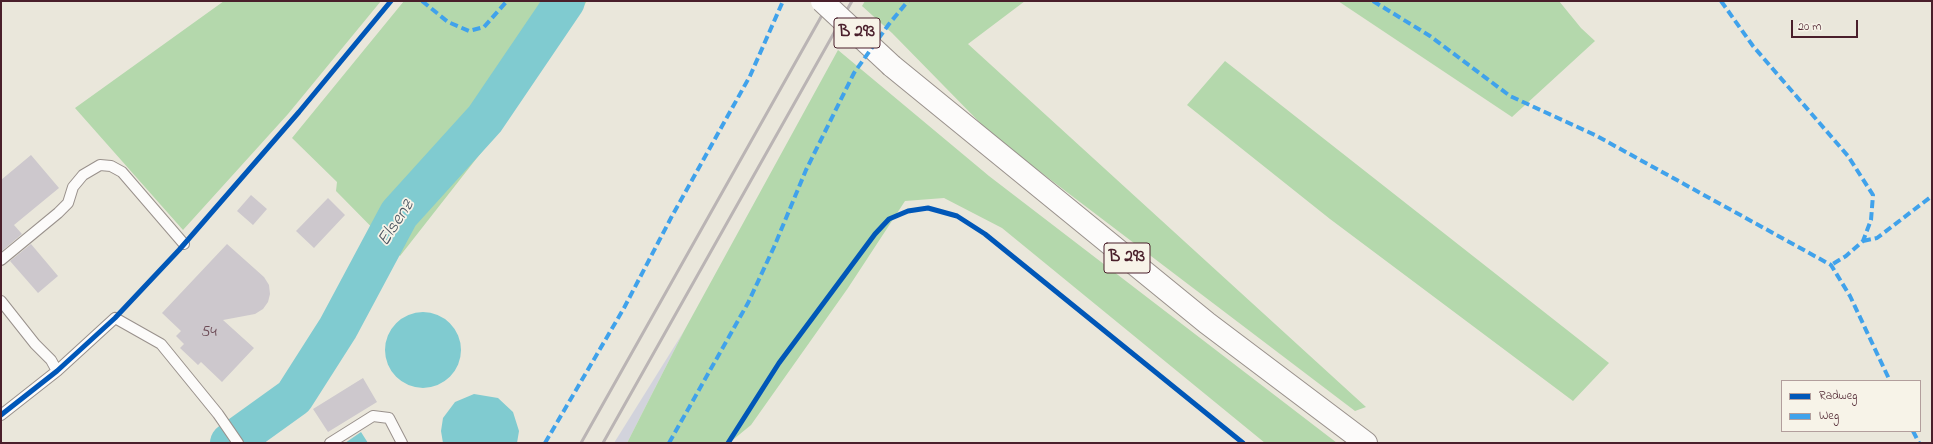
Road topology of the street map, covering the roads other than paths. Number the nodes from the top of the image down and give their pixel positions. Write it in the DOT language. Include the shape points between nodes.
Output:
graph roads {
  1 [pos="822,1"];
  2 [pos="184,244"];
  3 [pos="1,260"];
  4 [pos="1,301"];
  5 [pos="57,371"];
  6 [pos="1,416"];
  7 [pos="238,443"];
  8 [pos="330,443"];
  9 [pos="402,443"];
  10 [pos="1366,443"];
  1 -- 10 [label="main road, B 293, bridge" via="892,66 1207,323"];
  2 -- 3 [label="lane" via="122,172 111,166 100,165 83,175 73,187 68,202 58,213"];
  4 -- 5 [label="lane" via="51,360"];
  5 -- 6 [label="lane"];
  5 -- 7 [label="lane" via="115,318 161,344"];
  8 -- 9 [label="lane" via="373,416 389,418"];
}
